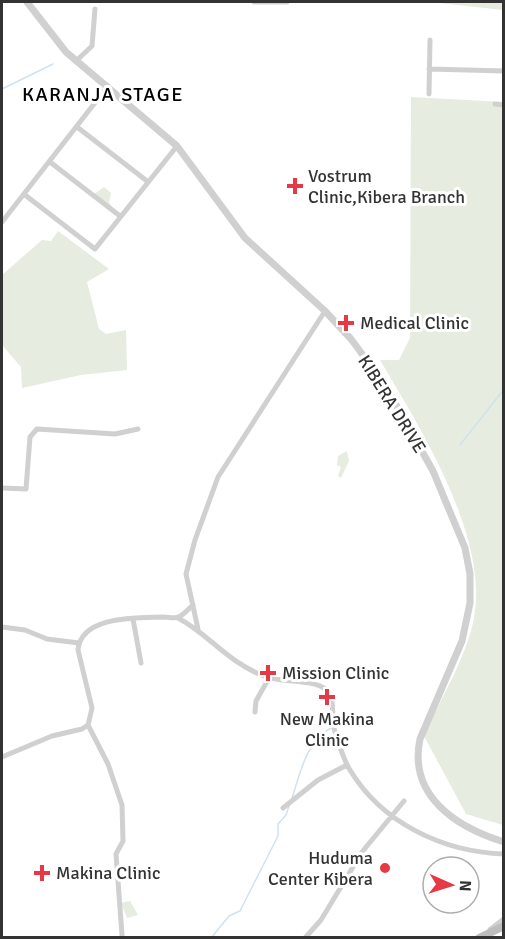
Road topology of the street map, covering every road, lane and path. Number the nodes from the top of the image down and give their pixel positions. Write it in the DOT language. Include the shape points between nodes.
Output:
graph roads {
  1 [pos="27,2"];
  2 [pos="254,2"];
  3 [pos="287,2"];
  4 [pos="95,9"];
  5 [pos="430,40"];
  6 [pos="76,62"];
  7 [pos="429,69"];
  8 [pos="504,71"];
  9 [pos="108,86"];
  10 [pos="429,94"];
  11 [pos="495,104"];
  12 [pos="504,105"];
  13 [pos="77,127"];
  14 [pos="177,146"];
  15 [pos="50,162"];
  16 [pos="147,181"];
  17 [pos="25,195"];
  18 [pos="120,216"];
  19 [pos="2,222"];
  20 [pos="325,311"];
  21 [pos="138,429"];
  22 [pos="2,488"];
  23 [pos="193,605"];
  24 [pos="178,618"];
  25 [pos="133,619"];
  26 [pos="2,627"];
  27 [pos="198,629"];
  28 [pos="79,643"];
  29 [pos="141,663"];
  30 [pos="269,678"];
  31 [pos="255,712"];
  32 [pos="88,725"];
  33 [pos="2,757"];
  34 [pos="347,765"];
  35 [pos="405,801"];
  36 [pos="285,807"];
  37 [pos="393,817"];
  38 [pos="504,842"];
  39 [pos="504,854"];
  40 [pos="504,921"];
  41 [pos="504,926"];
  42 [pos="487,933"];
  43 [pos="122,935"];
  44 [pos="305,938"];
  45 [pos="479,938"];
  1 -- 6 [label="street, KIBERA DRIVE"];
  2 -- 3 [label="street"];
  4 -- 6 [label="street" via="92,46"];
  5 -- 7 [label="street"];
  6 -- 9 [label="street, KIBERA DRIVE"];
  7 -- 8 [label="street"];
  7 -- 10 [label="street"];
  9 -- 13 [label="street"];
  9 -- 14 [label="street, KIBERA DRIVE"];
  11 -- 12 [label="street"];
  13 -- 15 [label="street"];
  13 -- 16 [label="street"];
  14 -- 16 [label="street"];
  14 -- 20 [label="street, KIBERA DRIVE" via="245,238"];
  15 -- 17 [label="street"];
  15 -- 18 [label="street"];
  16 -- 18 [label="street"];
  17 -- 18 [label="street" via="94,249"];
  17 -- 19 [label="street"];
  20 -- 23 [label="street" via="218,477 186,574"];
  20 -- 38 [label="street, KIBERA DRIVE" via="378,375 406,422 434,474 465,548 470,574 468,621 420,739 419,772 437,804 458,824"];
  21 -- 22 [label="street" via="115,434 37,429 30,437 26,489"];
  23 -- 24 [label="street"];
  23 -- 27 [label="street"];
  24 -- 25 [label="street"];
  24 -- 27 [label="street"];
  25 -- 28 [label="street" via="97,625"];
  25 -- 29 [label="street"];
  26 -- 28 [label="street"];
  27 -- 30 [label="street" via="223,654"];
  28 -- 32 [label="street" via="92,708"];
  30 -- 31 [label="street" via="256,701"];
  30 -- 34 [label="street" via="320,685 328,691 333,727"];
  32 -- 33 [label="street"];
  32 -- 43 [label="street" via="108,764 122,805 123,841 116,854"];
  34 -- 36 [label="street" via="318,780"];
  34 -- 37 [label="street"];
  35 -- 37 [label="street"];
  37 -- 39 [label="street" via="420,834 464,850"];
  37 -- 44 [label="street" via="362,852 321,920"];
  40 -- 42 [label="street"];
  41 -- 42 [label="main road"];
  42 -- 45 [label="main road"];
}
